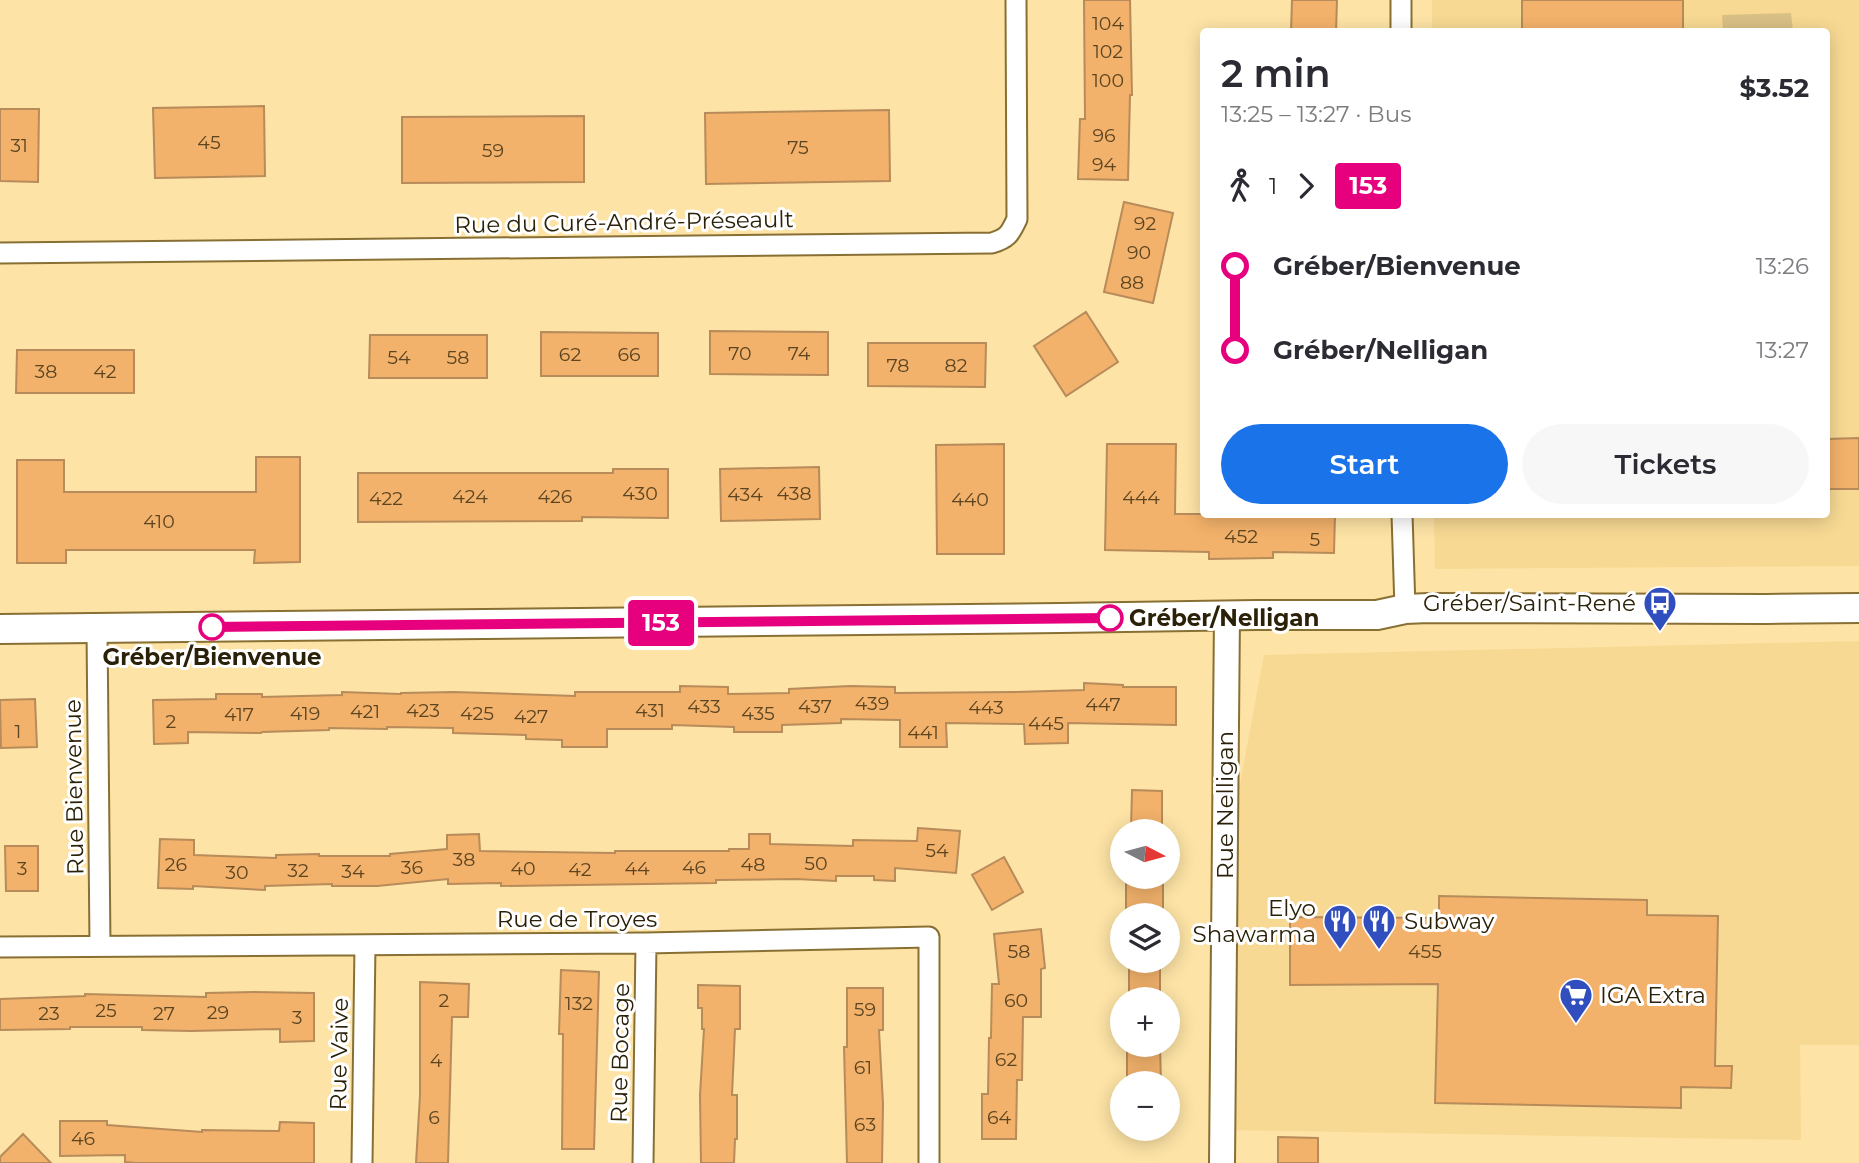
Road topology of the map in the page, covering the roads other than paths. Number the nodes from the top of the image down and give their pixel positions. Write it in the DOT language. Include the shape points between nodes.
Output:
graph roads {
  1 [pos="1016,0"];
  2 [pos="1401,0"];
  3 [pos="1401,28"];
  4 [pos="0,253"];
  5 [pos="1402,518"];
  6 [pos="1859,608"];
  7 [pos="1405,609"];
  8 [pos="1227,615"];
  9 [pos="97,628"];
  10 [pos="0,629"];
  11 [pos="646,943"];
  12 [pos="365,945"];
  13 [pos="100,946"];
  14 [pos="0,947"];
  15 [pos="362,1163"];
  16 [pos="643,1163"];
  17 [pos="929,1163"];
  18 [pos="1223,1163"];
  1 -- 4 [label="street, Rue du Curé-André-Préseault" via="1017,219 1005,239 992,243"];
  2 -- 3 [label="street"];
  5 -- 7 [label="street"];
  6 -- 7 [label="main road"];
  7 -- 8 [label="main road" via="1377,615"];
  8 -- 9 [label="main road"];
  8 -- 18 [label="street, Rue Nelligan"];
  9 -- 10 [label="main road"];
  9 -- 13 [label="street, Rue Bienvenue"];
  11 -- 12 [label="street, Rue de Troyes"];
  11 -- 16 [label="street, Rue Bocage"];
  11 -- 17 [label="street, Rue de Troyes" via="929,937"];
  12 -- 13 [label="street, Rue de Troyes"];
  12 -- 15 [label="street, Rue Vaive"];
  13 -- 14 [label="street, Rue de Troyes"];
}
